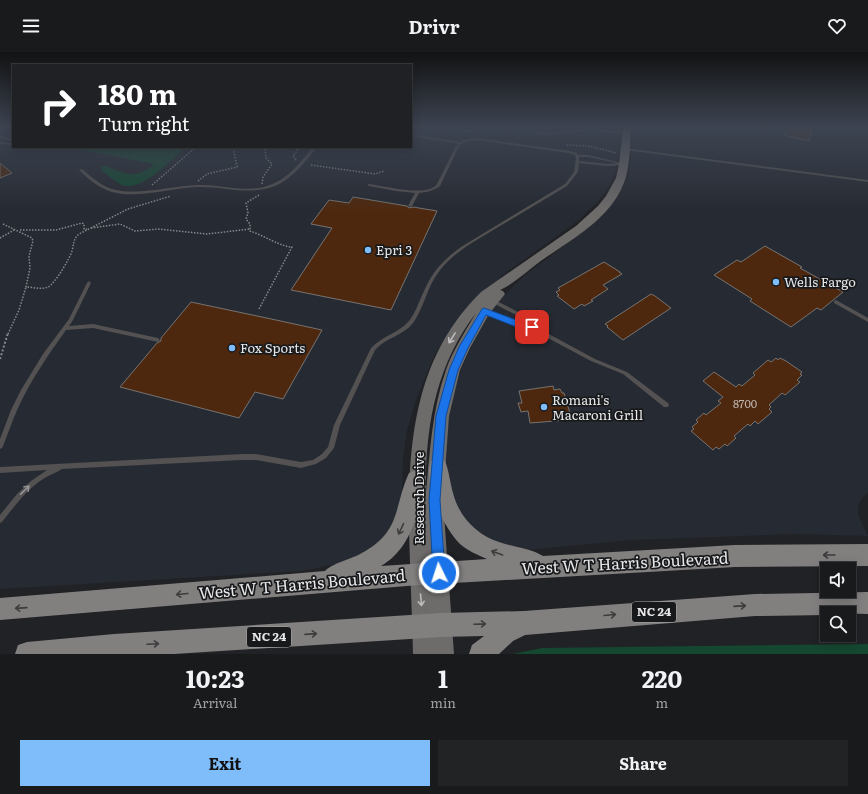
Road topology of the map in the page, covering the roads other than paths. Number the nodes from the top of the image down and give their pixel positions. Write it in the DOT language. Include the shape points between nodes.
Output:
graph roads {
  1 [pos="307,156"];
  2 [pos="454,156"];
  3 [pos="575,156"];
  4 [pos="625,156"];
  5 [pos="679,156"];
  6 [pos="578,159"];
  7 [pos="624,164"];
  8 [pos="81,170"];
  9 [pos="868,181"];
  10 [pos="369,185"];
  11 [pos="417,193"];
  12 [pos="410,206"];
  13 [pos="89,283"];
  14 [pos="836,302"];
  15 [pos="484,304"];
  16 [pos="868,320"];
  17 [pos="532,327"];
  18 [pos="65,328"];
  19 [pos="158,340"];
  20 [pos="666,405"];
  21 [pos="0,446"];
  22 [pos="68,466"];
  23 [pos="438,467"];
  24 [pos="0,470"];
  25 [pos="416,479"];
  26 [pos="0,520"];
  27 [pos="868,555"];
  28 [pos="548,567"];
  29 [pos="429,573"];
  30 [pos="319,582"];
  31 [pos="868,603"];
  32 [pos="0,609"];
  33 [pos="524,623"];
  34 [pos="432,626"];
  35 [pos="27,654"];
  36 [pos="424,654"];
  37 [pos="443,654"];
  38 [pos="481,654"];
  1 -- 8 [label="lane" via="292,174 280,182 263,189 247,191 201,186 139,192 118,191 101,186"];
  2 -- 11 [label="lane" via="437,187 428,192"];
  3 -- 6 [label="lane"];
  4 -- 7 [label="street, Research Drive"];
  5 -- 9 [label="lane"];
  6 -- 7 [label="lane" via="606,165"];
  6 -- 22 [label="lane" via="574,175 566,185 463,247 439,269 428,284 415,315 408,324 398,334 373,349 337,425 330,448 319,459 301,465 249,456"];
  7 -- 15 [label="street, Research Drive" via="617,186 600,209 581,226 504,282 502,290"];
  10 -- 11 [label="lane"];
  11 -- 12 [label="lane"];
  13 -- 18 [label="lane"];
  14 -- 16 [label="lane"];
  15 -- 17 [label="lane" via="518,324"];
  15 -- 17 [label="lane" via="518,314"];
  15 -- 23 [label="street, Research Drive" via="453,370 447,391 441,416"];
  15 -- 25 [label="street, Research Drive, one-way" via="463,321 447,347 435,374 423,418"];
  17 -- 20 [label="lane" via="593,360 625,373"];
  18 -- 19 [label="lane" via="93,326"];
  18 -- 21 [label="lane" via="45,355 14,410"];
  22 -- 24 [label="lane"];
  26 -- 22 [label="lane, one-way" via="17,497 30,485 48,473"];
  28 -- 23 [label="main road, one-way" via="500,554 480,546 467,537 450,514 443,496"];
  23 -- 29 [label="street, Research Drive"];
  25 -- 29 [label="street, Research Drive"];
  25 -- 30 [label="main road, one-way" via="403,525 388,548 366,562"];
  27 -- 28 [label="main road, West W T Harris Boulevard, one-way" via="735,556"];
  28 -- 29 [label="main road, West W T Harris Boulevard"];
  29 -- 30 [label="main road, West W T Harris Boulevard"];
  29 -- 34 [label="street"];
  30 -- 32 [label="main road, West W T Harris Boulevard, one-way"];
  33 -- 31 [label="main road, NC 24, one-way" via="755,605"];
  34 -- 33 [label="main road, NC 24, one-way"];
  33 -- 38 [label="main road" via="505,633"];
  35 -- 34 [label="main road, NC 24, one-way"];
  34 -- 36 [label="street"];
  34 -- 37 [label="street"];
}
